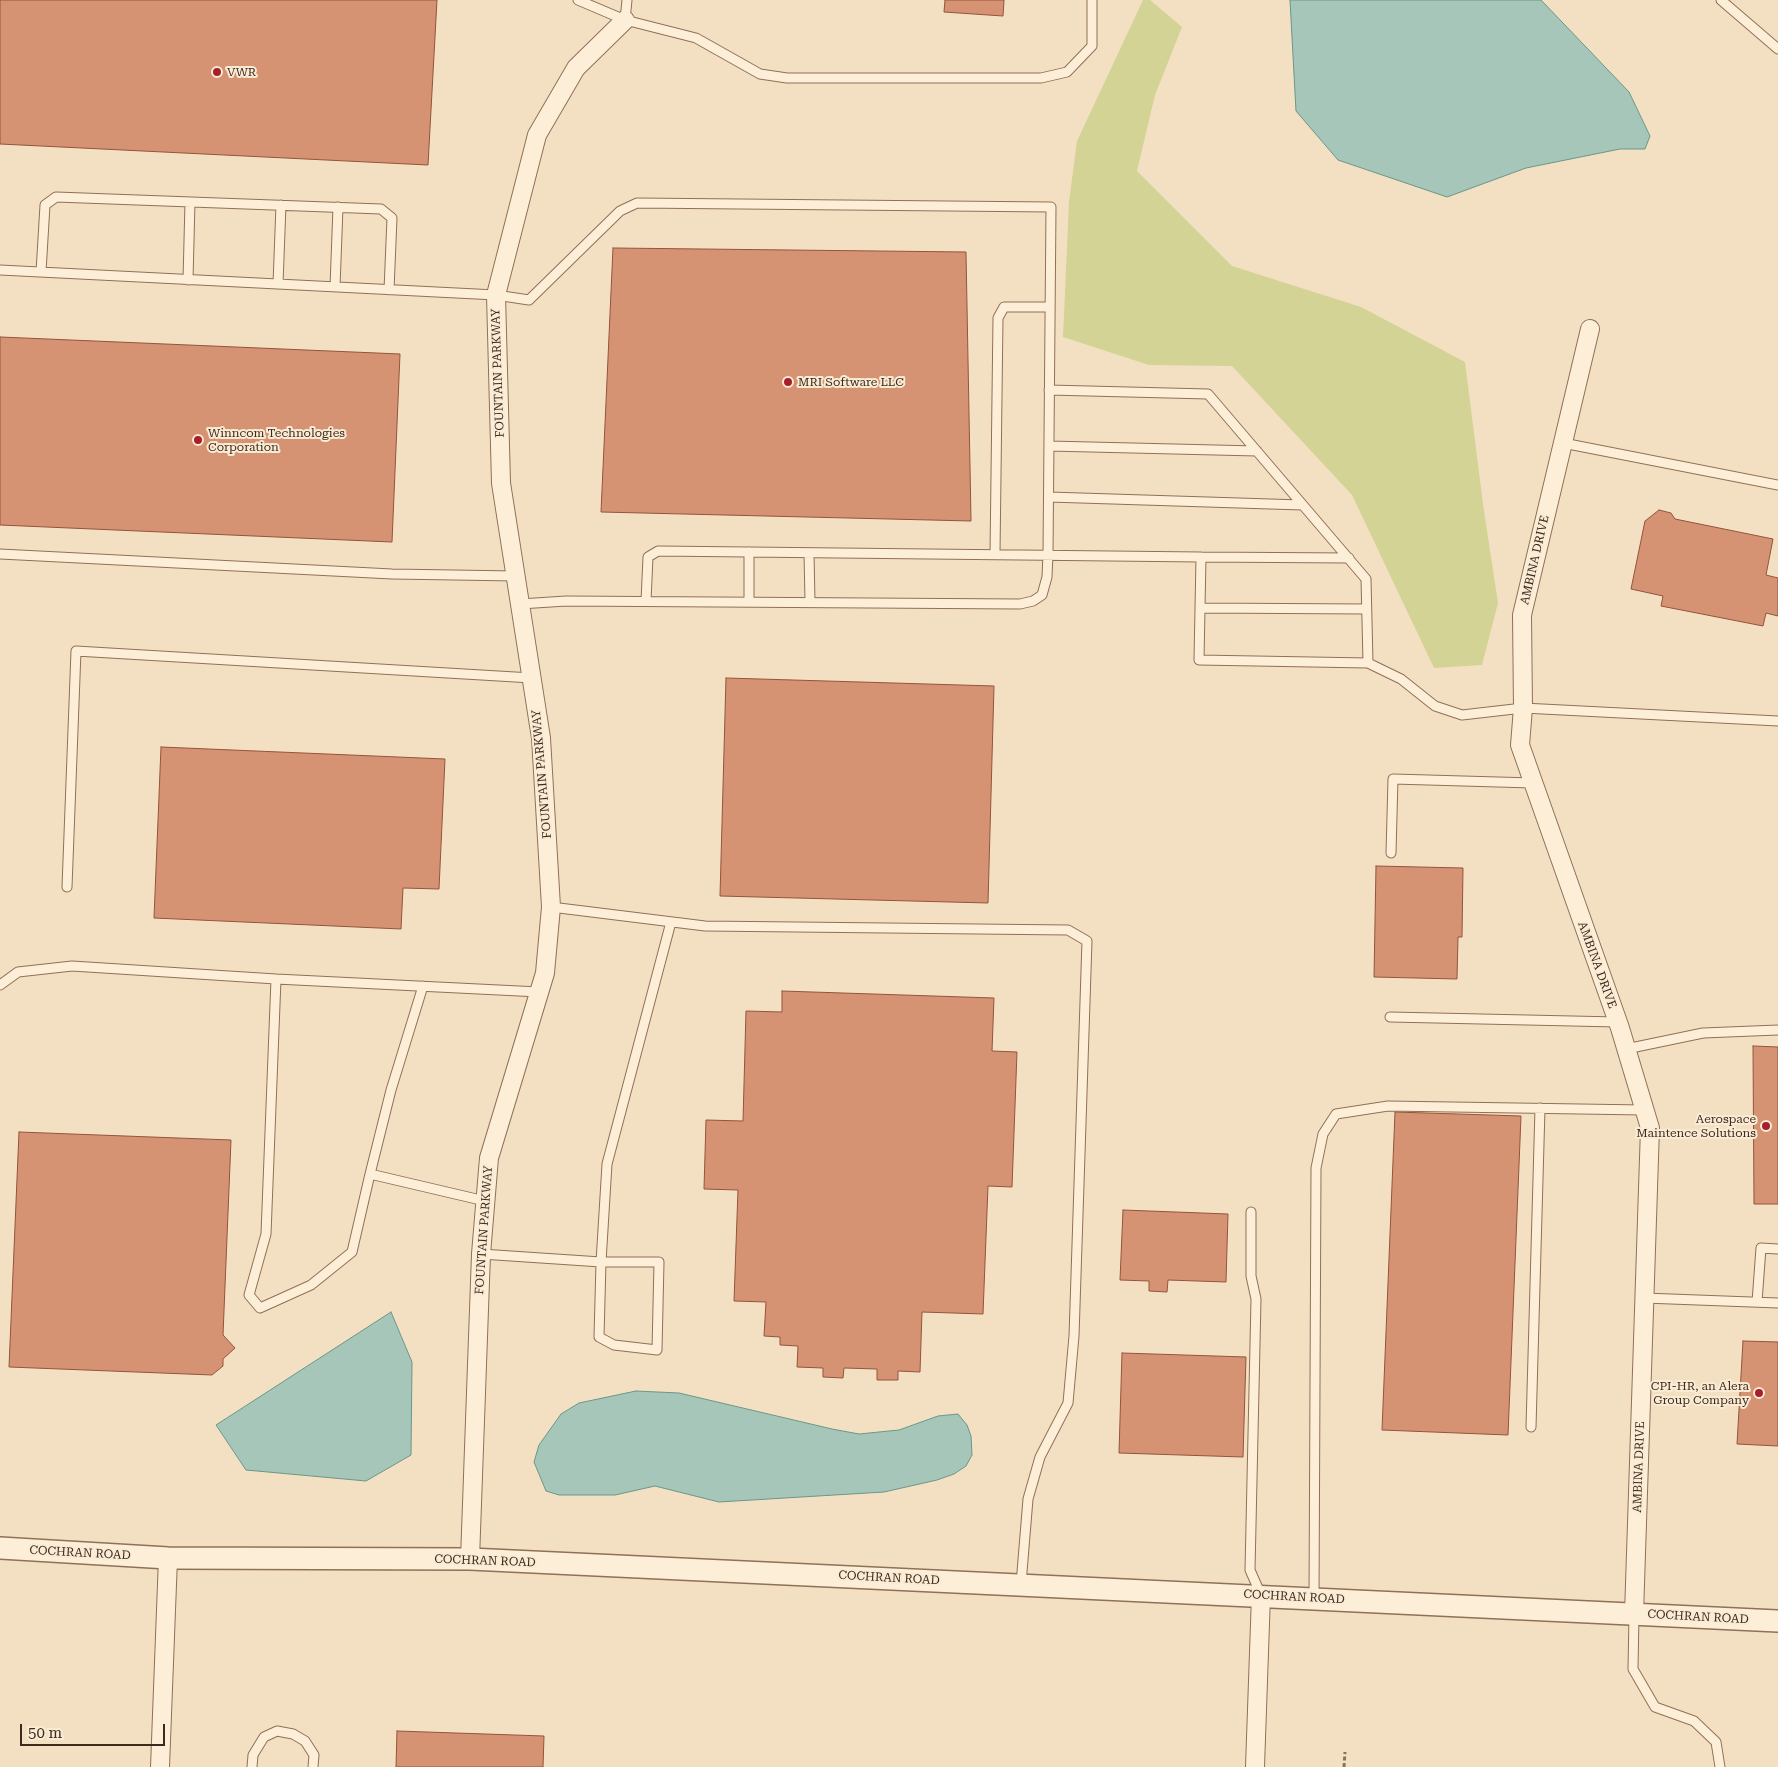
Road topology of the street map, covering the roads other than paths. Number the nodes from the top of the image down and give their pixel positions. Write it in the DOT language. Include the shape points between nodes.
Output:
graph roads {
  1 [pos="578,0"];
  2 [pos="627,0"];
  3 [pos="1092,0"];
  4 [pos="1721,0"];
  5 [pos="625,20"];
  6 [pos="1778,49"];
  7 [pos="190,202"];
  8 [pos="281,205"];
  9 [pos="338,207"];
  10 [pos="0,270"];
  11 [pos="41,272"];
  12 [pos="188,280"];
  13 [pos="278,284"];
  14 [pos="335,287"];
  15 [pos="390,290"];
  16 [pos="496,296"];
  17 [pos="1049,307"];
  18 [pos="1590,329"];
  19 [pos="1049,390"];
  20 [pos="1563,443"];
  21 [pos="1049,446"];
  22 [pos="1257,451"];
  23 [pos="1778,485"];
  24 [pos="1049,497"];
  25 [pos="1302,505"];
  26 [pos="749,552"];
  27 [pos="809,553"];
  28 [pos="0,554"];
  29 [pos="995,554"];
  30 [pos="1048,554"];
  31 [pos="1201,557"];
  32 [pos="1348,558"];
  33 [pos="516,576"];
  34 [pos="646,602"];
  35 [pos="749,602"];
  36 [pos="810,602"];
  37 [pos="520,604"];
  38 [pos="1200,608"];
  39 [pos="1366,609"];
  40 [pos="1368,663"];
  41 [pos="532,678"];
  42 [pos="1524,708"];
  43 [pos="1778,721"];
  44 [pos="1533,784"];
  45 [pos="1391,853"];
  46 [pos="67,887"];
  47 [pos="551,907"];
  48 [pos="671,922"];
  49 [pos="276,979"];
  50 [pos="0,985"];
  51 [pos="423,986"];
  52 [pos="539,992"];
  53 [pos="1390,1017"];
  54 [pos="1618,1022"];
  55 [pos="1778,1030"];
  56 [pos="1626,1049"];
  57 [pos="1540,1108"];
  58 [pos="1644,1110"];
  59 [pos="370,1174"];
  60 [pos="485,1201"];
  61 [pos="1251,1212"];
  62 [pos="1778,1249"];
  63 [pos="481,1254"];
  64 [pos="601,1262"];
  65 [pos="1644,1298"];
  66 [pos="1757,1302"];
  67 [pos="1778,1303"];
  68 [pos="1531,1427"];
  69 [pos="0,1548"];
  70 [pos="168,1558"];
  71 [pos="470,1559"];
  72 [pos="1021,1584"];
  73 [pos="1262,1595"];
  74 [pos="1314,1598"];
  75 [pos="1634,1614"];
  76 [pos="1778,1621"];
  77 [pos="160,1767"];
  78 [pos="252,1767"];
  79 [pos="313,1767"];
  80 [pos="1255,1767"];
  81 [pos="1720,1767"];
  1 -- 5 [label="lane"];
  2 -- 5 [label="lane"];
  3 -- 5 [label="lane" via="1092,46 1067,72 1041,78 787,78 760,74 696,38"];
  4 -- 6 [label="lane"];
  5 -- 16 [label="street, FOUNTAIN PARKWAY" via="576,68 537,136"];
  7 -- 8 [label="lane"];
  7 -- 11 [label="lane" via="56,197 45,205"];
  7 -- 12 [label="lane"];
  8 -- 9 [label="lane"];
  8 -- 13 [label="lane"];
  9 -- 14 [label="lane"];
  9 -- 15 [label="lane" via="381,209 392,218"];
  10 -- 11 [label="lane"];
  11 -- 12 [label="lane"];
  12 -- 13 [label="lane"];
  13 -- 14 [label="lane"];
  14 -- 15 [label="lane"];
  15 -- 16 [label="lane"];
  16 -- 17 [label="lane" via="529,300 620,211 636,202 1051,207"];
  16 -- 33 [label="street, FOUNTAIN PARKWAY" via="501,483"];
  17 -- 19 [label="lane"];
  17 -- 29 [label="lane" via="1004,307 998,318"];
  18 -- 20 [label="street, AMBINA DRIVE"];
  19 -- 21 [label="lane"];
  19 -- 22 [label="lane" via="1208,394"];
  20 -- 23 [label="lane"];
  20 -- 42 [label="street, AMBINA DRIVE" via="1522,615"];
  21 -- 22 [label="lane"];
  21 -- 24 [label="lane"];
  22 -- 25 [label="lane"];
  24 -- 25 [label="lane"];
  24 -- 30 [label="lane"];
  25 -- 32 [label="lane"];
  26 -- 27 [label="lane"];
  26 -- 34 [label="lane" via="658,551 648,557"];
  26 -- 35 [label="lane"];
  27 -- 29 [label="lane"];
  27 -- 36 [label="lane"];
  28 -- 33 [label="lane" via="392,574"];
  29 -- 30 [label="lane"];
  30 -- 31 [label="lane"];
  30 -- 36 [label="lane" via="1042,595 1020,604"];
  31 -- 32 [label="lane"];
  31 -- 38 [label="lane"];
  32 -- 39 [label="lane" via="1366,579"];
  33 -- 37 [label="street, FOUNTAIN PARKWAY"];
  34 -- 35 [label="lane"];
  34 -- 37 [label="lane"];
  35 -- 36 [label="lane"];
  37 -- 41 [label="street, FOUNTAIN PARKWAY"];
  38 -- 39 [label="lane"];
  38 -- 40 [label="lane" via="1199,660"];
  39 -- 40 [label="lane"];
  40 -- 42 [label="lane" via="1401,679 1435,706 1462,715"];
  41 -- 46 [label="lane" via="76,650"];
  41 -- 47 [label="street, FOUNTAIN PARKWAY" via="542,738"];
  42 -- 43 [label="lane"];
  42 -- 44 [label="street, AMBINA DRIVE" via="1520,745"];
  44 -- 45 [label="lane" via="1393,779"];
  44 -- 54 [label="street, AMBINA DRIVE"];
  47 -- 48 [label="lane"];
  47 -- 52 [label="street, FOUNTAIN PARKWAY" via="545,973"];
  48 -- 64 [label="lane" via="607,1164"];
  48 -- 72 [label="lane" via="705,926 1068,930 1087,941 1074,1336 1068,1403 1040,1457 1028,1500"];
  49 -- 50 [label="lane" via="72,966 18,972"];
  49 -- 51 [label="lane"];
  49 -- 59 [label="lane" via="266,1234 249,1295 260,1308 312,1285 352,1252"];
  51 -- 52 [label="lane"];
  51 -- 59 [label="lane" via="391,1090"];
  52 -- 60 [label="street, FOUNTAIN PARKWAY" via="489,1158"];
  53 -- 54 [label="lane"];
  54 -- 56 [label="street, AMBINA DRIVE"];
  55 -- 56 [label="lane" via="1703,1033"];
  56 -- 58 [label="street, AMBINA DRIVE"];
  57 -- 58 [label="lane"];
  57 -- 68 [label="lane"];
  57 -- 74 [label="lane" via="1388,1106 1362,1109 1336,1114 1323,1134 1316,1168"];
  58 -- 65 [label="street, AMBINA DRIVE" via="1650,1128"];
  59 -- 60 [label="lane"];
  60 -- 63 [label="street, FOUNTAIN PARKWAY"];
  61 -- 73 [label="lane" via="1251,1276 1256,1299 1250,1570"];
  62 -- 66 [label="lane" via="1761,1248"];
  63 -- 64 [label="lane"];
  63 -- 71 [label="street, FOUNTAIN PARKWAY"];
  64 -- 64 [label="lane" via="659,1262 657,1350 614,1345 599,1337"];
  65 -- 66 [label="lane"];
  65 -- 75 [label="street, AMBINA DRIVE"];
  66 -- 67 [label="lane"];
  69 -- 70 [label="street, COCHRAN ROAD"];
  70 -- 71 [label="street, COCHRAN ROAD"];
  70 -- 77 [label="street"];
  71 -- 72 [label="street, COCHRAN ROAD"];
  72 -- 73 [label="street, COCHRAN ROAD"];
  73 -- 74 [label="street, COCHRAN ROAD"];
  73 -- 80 [label="street"];
  74 -- 75 [label="street, COCHRAN ROAD"];
  75 -- 76 [label="street, COCHRAN ROAD"];
  75 -- 81 [label="lane" via="1633,1669 1655,1707 1694,1721 1716,1742"];
  78 -- 79 [label="lane" via="253,1755 264,1737 277,1732 293,1734 305,1741 314,1756"];
}
